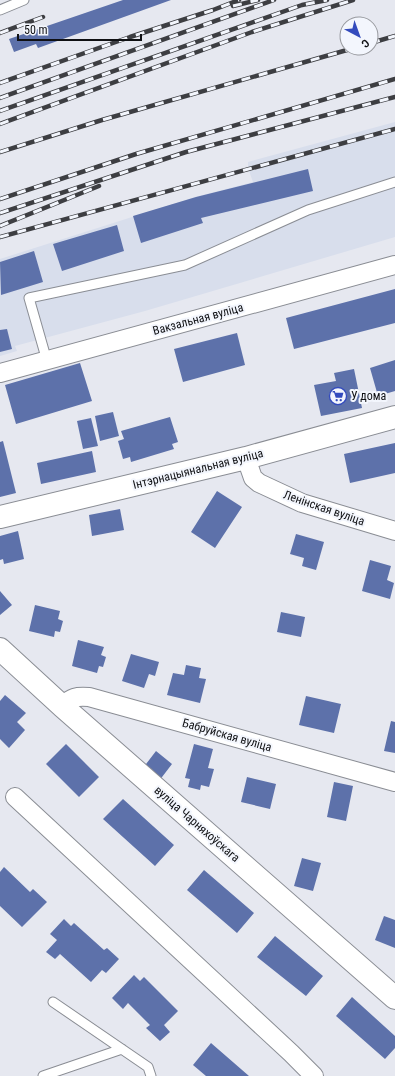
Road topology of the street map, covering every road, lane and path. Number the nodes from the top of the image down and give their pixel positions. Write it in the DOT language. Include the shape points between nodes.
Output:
graph roads {
  1 [pos="24,0"];
  2 [pos="0,10"];
  3 [pos="395,182"];
  4 [pos="395,265"];
  5 [pos="46,361"];
  6 [pos="0,373"];
  7 [pos="395,417"];
  8 [pos="246,458"];
  9 [pos="0,517"];
  10 [pos="395,531"];
  11 [pos="0,648"];
  12 [pos="62,706"];
  13 [pos="395,782"];
  14 [pos="15,797"];
  15 [pos="395,998"];
  16 [pos="53,1002"];
  17 [pos="122,1049"];
  18 [pos="44,1076"];
  19 [pos="151,1076"];
  20 [pos="314,1076"];
  1 -- 2 [label="lane"];
  3 -- 5 [label="lane" via="308,210 185,265 29,298"];
  4 -- 5 [label="street, Вакзальная вуліца"];
  5 -- 6 [label="street, Вакзальная вуліца"];
  7 -- 8 [label="street, Інтэрнацыянальная вуліца"];
  8 -- 9 [label="street, Інтэрнацыянальная вуліца"];
  8 -- 10 [label="street, Ленінская вуліца" via="253,478 259,483 302,502"];
  11 -- 12 [label="street, вуліца Чарняхоўскага"];
  12 -- 13 [label="street, Бабруйская вуліца" via="77,696 89,697"];
  12 -- 15 [label="street, вуліца Чарняхоўскага"];
  14 -- 20 [label="street"];
  16 -- 17 [label="lane"];
  17 -- 18 [label="lane"];
  17 -- 19 [label="lane" via="148,1067"];
}
